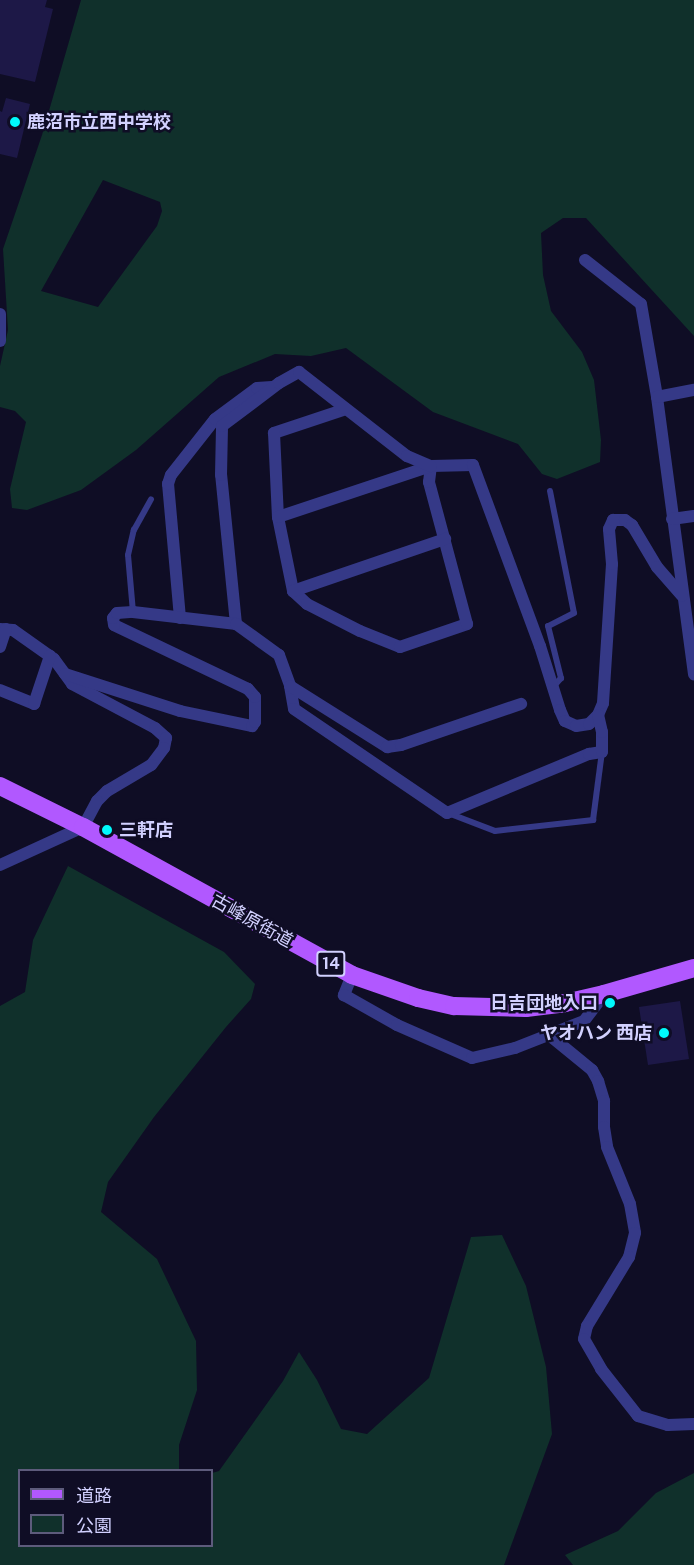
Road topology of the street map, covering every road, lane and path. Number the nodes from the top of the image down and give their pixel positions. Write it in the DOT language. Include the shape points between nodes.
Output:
graph roads {
  1 [pos="585,260"];
  2 [pos="0,314"];
  3 [pos="0,341"];
  4 [pos="273,387"];
  5 [pos="694,390"];
  6 [pos="657,397"];
  7 [pos="346,409"];
  8 [pos="431,466"];
  9 [pos="550,491"];
  10 [pos="151,499"];
  11 [pos="694,516"];
  12 [pos="278,517"];
  13 [pos="672,519"];
  14 [pos="445,539"];
  15 [pos="293,591"];
  16 [pos="682,596"];
  17 [pos="133,612"];
  18 [pos="180,618"];
  19 [pos="236,624"];
  20 [pos="3,629"];
  21 [pos="0,646"];
  22 [pos="692,651"];
  23 [pos="50,656"];
  24 [pos="65,674"];
  25 [pos="694,675"];
  26 [pos="290,686"];
  27 [pos="553,687"];
  28 [pos="0,690"];
  29 [pos="521,704"];
  30 [pos="598,715"];
  31 [pos="602,752"];
  32 [pos="0,786"];
  33 [pos="447,813"];
  34 [pos="83,827"];
  35 [pos="0,865"];
  36 [pos="694,968"];
  37 [pos="352,975"];
  38 [pos="604,994"];
  39 [pos="548,1034"];
  40 [pos="694,1424"];
  1 -- 6 [label="street" via="641,304"];
  2 -- 3 [label="street"];
  4 -- 7 [label="street" via="299,372"];
  4 -- 18 [label="street" via="257,388 215,418 171,475 168,484"];
  4 -- 19 [label="street" via="222,426 221,475"];
  5 -- 6 [label="street"];
  6 -- 13 [label="street"];
  7 -- 8 [label="street" via="407,456"];
  7 -- 12 [label="street" via="274,434"];
  8 -- 12 [label="street"];
  8 -- 14 [label="street" via="429,482"];
  8 -- 27 [label="street" via="473,465"];
  9 -- 27 [label="lane" via="574,613 548,626 561,678"];
  10 -- 17 [label="lane" via="134,530 128,555"];
  11 -- 13 [label="street"];
  12 -- 15 [label="street"];
  13 -- 16 [label="street"];
  14 -- 15 [label="street"];
  14 -- 15 [label="street" via="467,624 400,647 306,604"];
  16 -- 22 [label="street"];
  16 -- 30 [label="street" via="657,567 632,525 625,520 612,520 603,703"];
  17 -- 18 [label="street"];
  17 -- 24 [label="street" via="117,613 114,625 248,689 255,697 252,726 180,711"];
  18 -- 19 [label="street"];
  19 -- 26 [label="street" via="279,655"];
  20 -- 21 [label="street"];
  20 -- 23 [label="street" via="13,630"];
  22 -- 25 [label="street"];
  23 -- 24 [label="street"];
  23 -- 28 [label="street" via="34,704"];
  24 -- 34 [label="street" via="72,684 155,728 165,738 164,748 151,765 97,801"];
  26 -- 29 [label="street" via="387,747"];
  26 -- 33 [label="street" via="294,709"];
  27 -- 30 [label="street" via="565,721 576,726 589,724"];
  30 -- 31 [label="street"];
  31 -- 33 [label="street"];
  31 -- 33 [label="lane" via="593,820 495,831"];
  32 -- 34 [label="main road, 古峰原街道 / 14"];
  34 -- 35 [label="street"];
  34 -- 37 [label="main road, 古峰原街道 / 14"];
  36 -- 38 [label="main road, 古峰原街道 / 14"];
  37 -- 38 [label="main road, 古峰原街道 / 14" via="454,1006 526,1008"];
  37 -- 39 [label="street" via="344,994 397,1025 472,1058 515,1048"];
  38 -- 39 [label="street" via="584,1021"];
  39 -- 40 [label="street" via="592,1070 598,1082 604,1101 607,1147 630,1204 635,1233 629,1257 587,1326 584,1339 601,1369 638,1416 668,1425"];
}
